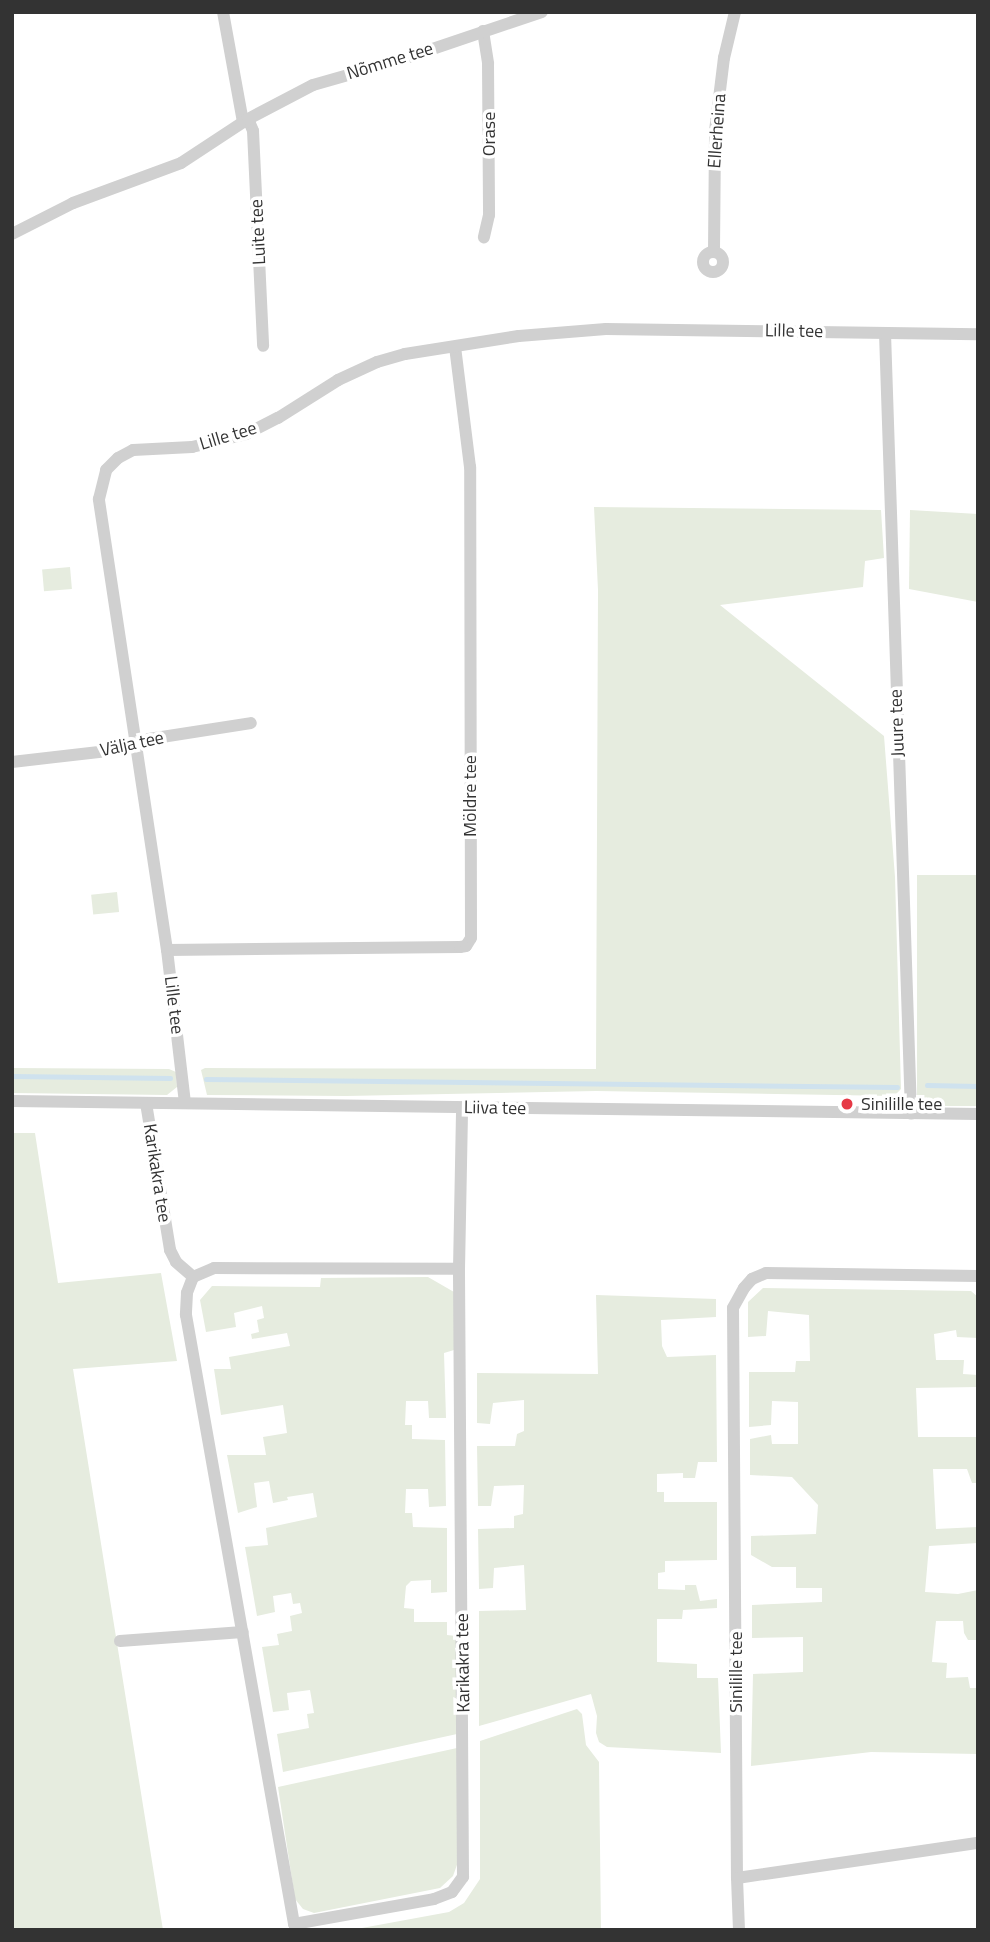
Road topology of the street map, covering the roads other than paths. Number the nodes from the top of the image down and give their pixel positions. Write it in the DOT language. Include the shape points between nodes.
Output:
graph roads {
  1 [pos="223,12"];
  2 [pos="542,12"];
  3 [pos="735,12"];
  4 [pos="483,31"];
  5 [pos="245,120"];
  6 [pos="12,234"];
  7 [pos="484,237"];
  8 [pos="714,251"];
  9 [pos="885,332"];
  10 [pos="978,334"];
  11 [pos="263,346"];
  12 [pos="454,347"];
  13 [pos="251,723"];
  14 [pos="135,744"];
  15 [pos="12,762"];
  16 [pos="167,950"];
  17 [pos="12,1101"];
  18 [pos="146,1103"];
  19 [pos="185,1103"];
  20 [pos="462,1108"];
  21 [pos="911,1114"];
  22 [pos="978,1114"];
  23 [pos="459,1269"];
  24 [pos="978,1276"];
  25 [pos="193,1277"];
  26 [pos="243,1632"];
  27 [pos="120,1641"];
  28 [pos="978,1843"];
  29 [pos="737,1878"];
  30 [pos="294,1927"];
  31 [pos="738,1930"];
  1 -- 5 [label="street"];
  2 -- 4 [label="street, Nõmme tee"];
  3 -- 8 [label="street, Ellerheina" via="715,131"];
  4 -- 5 [label="street, Nõmme tee" via="313,85"];
  4 -- 7 [label="street, Orase" via="489,92 489,215"];
  5 -- 6 [label="street, Nõmme tee" via="181,163 73,204"];
  5 -- 11 [label="street, Luite tee" via="253,131"];
  9 -- 10 [label="street, Lille tee"];
  9 -- 12 [label="street, Lille tee" via="606,329"];
  9 -- 21 [label="street, Juure tee"];
  12 -- 14 [label="street, Lille tee" via="377,362 246,434 192,447 134,450 106,470 99,499"];
  12 -- 16 [label="street, Möldre tee" via="470,467 471,938 460,947"];
  13 -- 14 [label="street, Välja tee"];
  14 -- 15 [label="street, Välja tee"];
  14 -- 16 [label="street, Lille tee"];
  16 -- 19 [label="street, Lille tee"];
  17 -- 18 [label="street, Liiva tee"];
  18 -- 19 [label="street, Liiva tee"];
  18 -- 25 [label="street, Karikakra tee" via="170,1250"];
  19 -- 20 [label="street, Liiva tee"];
  20 -- 21 [label="street, Liiva tee"];
  20 -- 23 [label="street, Karikakra tee"];
  21 -- 22 [label="street, Liiva tee"];
  23 -- 25 [label="street" via="214,1268"];
  23 -- 30 [label="street, Karikakra tee" via="463,1877 452,1892 435,1899"];
  24 -- 29 [label="street, Sinilille tee" via="766,1273 751,1279 737,1297 733,1308"];
  25 -- 26 [label="street, Karikakra tee" via="186,1315"];
  26 -- 27 [label="street"];
  26 -- 30 [label="street, Karikakra tee"];
  28 -- 29 [label="street"];
  29 -- 31 [label="street, Sinilille tee"];
}
